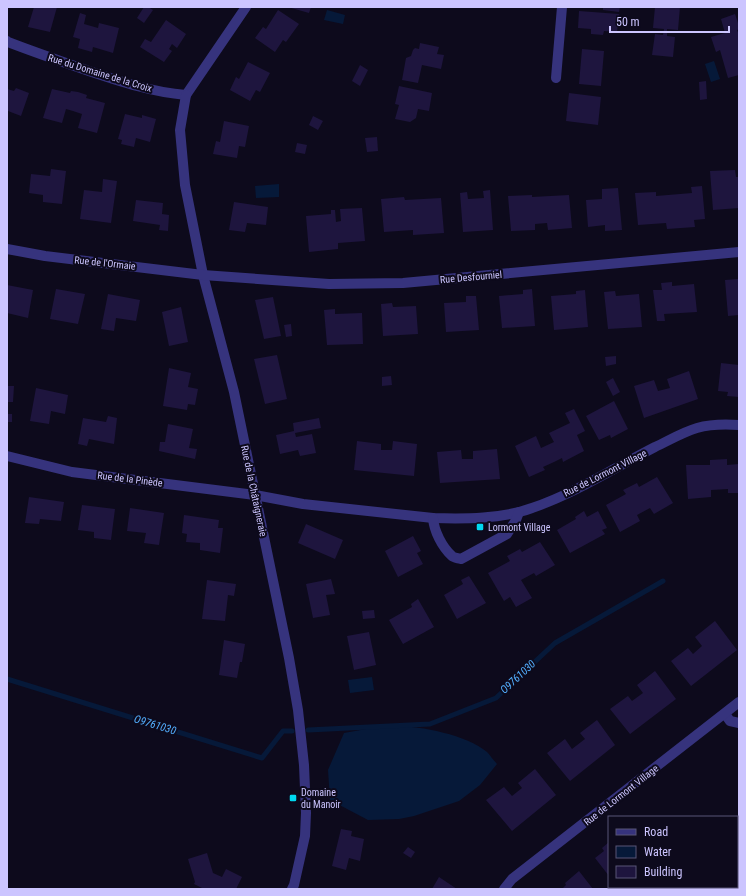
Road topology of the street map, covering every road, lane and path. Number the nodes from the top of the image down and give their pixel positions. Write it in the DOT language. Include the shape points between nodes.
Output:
graph roads {
  1 [pos="246,7"];
  2 [pos="562,7"];
  3 [pos="7,41"];
  4 [pos="556,78"];
  5 [pos="186,95"];
  6 [pos="7,249"];
  7 [pos="739,252"];
  8 [pos="203,275"];
  9 [pos="739,425"];
  10 [pos="7,456"];
  11 [pos="255,495"];
  12 [pos="520,512"];
  13 [pos="433,518"];
  14 [pos="739,702"];
  15 [pos="725,714"];
  16 [pos="739,723"];
  17 [pos="292,889"];
  18 [pos="504,889"];
  1 -- 5 [label="street"];
  2 -- 4 [label="street"];
  3 -- 5 [label="street, Rue du Domaine de la Croix" via="121,82"];
  5 -- 8 [label="street, Rue de la Châtaigneraie" via="180,130 185,185"];
  6 -- 8 [label="street, Rue de l'Ormaie"];
  7 -- 8 [label="street, Rue Desfourniel" via="403,283 329,284"];
  8 -- 11 [label="street, Rue de la Châtaigneraie" via="234,392"];
  9 -- 12 [label="street, Rue de Lormont Village" via="719,424 696,428 629,460 582,487"];
  10 -- 11 [label="street, Rue de la Pinède" via="72,472"];
  11 -- 13 [label="street, Rue de Lormont Village" via="303,504"];
  11 -- 17 [label="street, Rue de la Châtaigneraie" via="289,658 304,765 305,836"];
  12 -- 13 [label="street, Rue de Lormont Village" via="454,519"];
  12 -- 13 [label="street" via="507,534 461,559 453,557 444,545 434,527"];
  14 -- 15 [label="street, Rue de Lormont Village"];
  15 -- 16 [label="street" via="730,721"];
  15 -- 18 [label="street, Rue de Lormont Village" via="512,879"];
}
